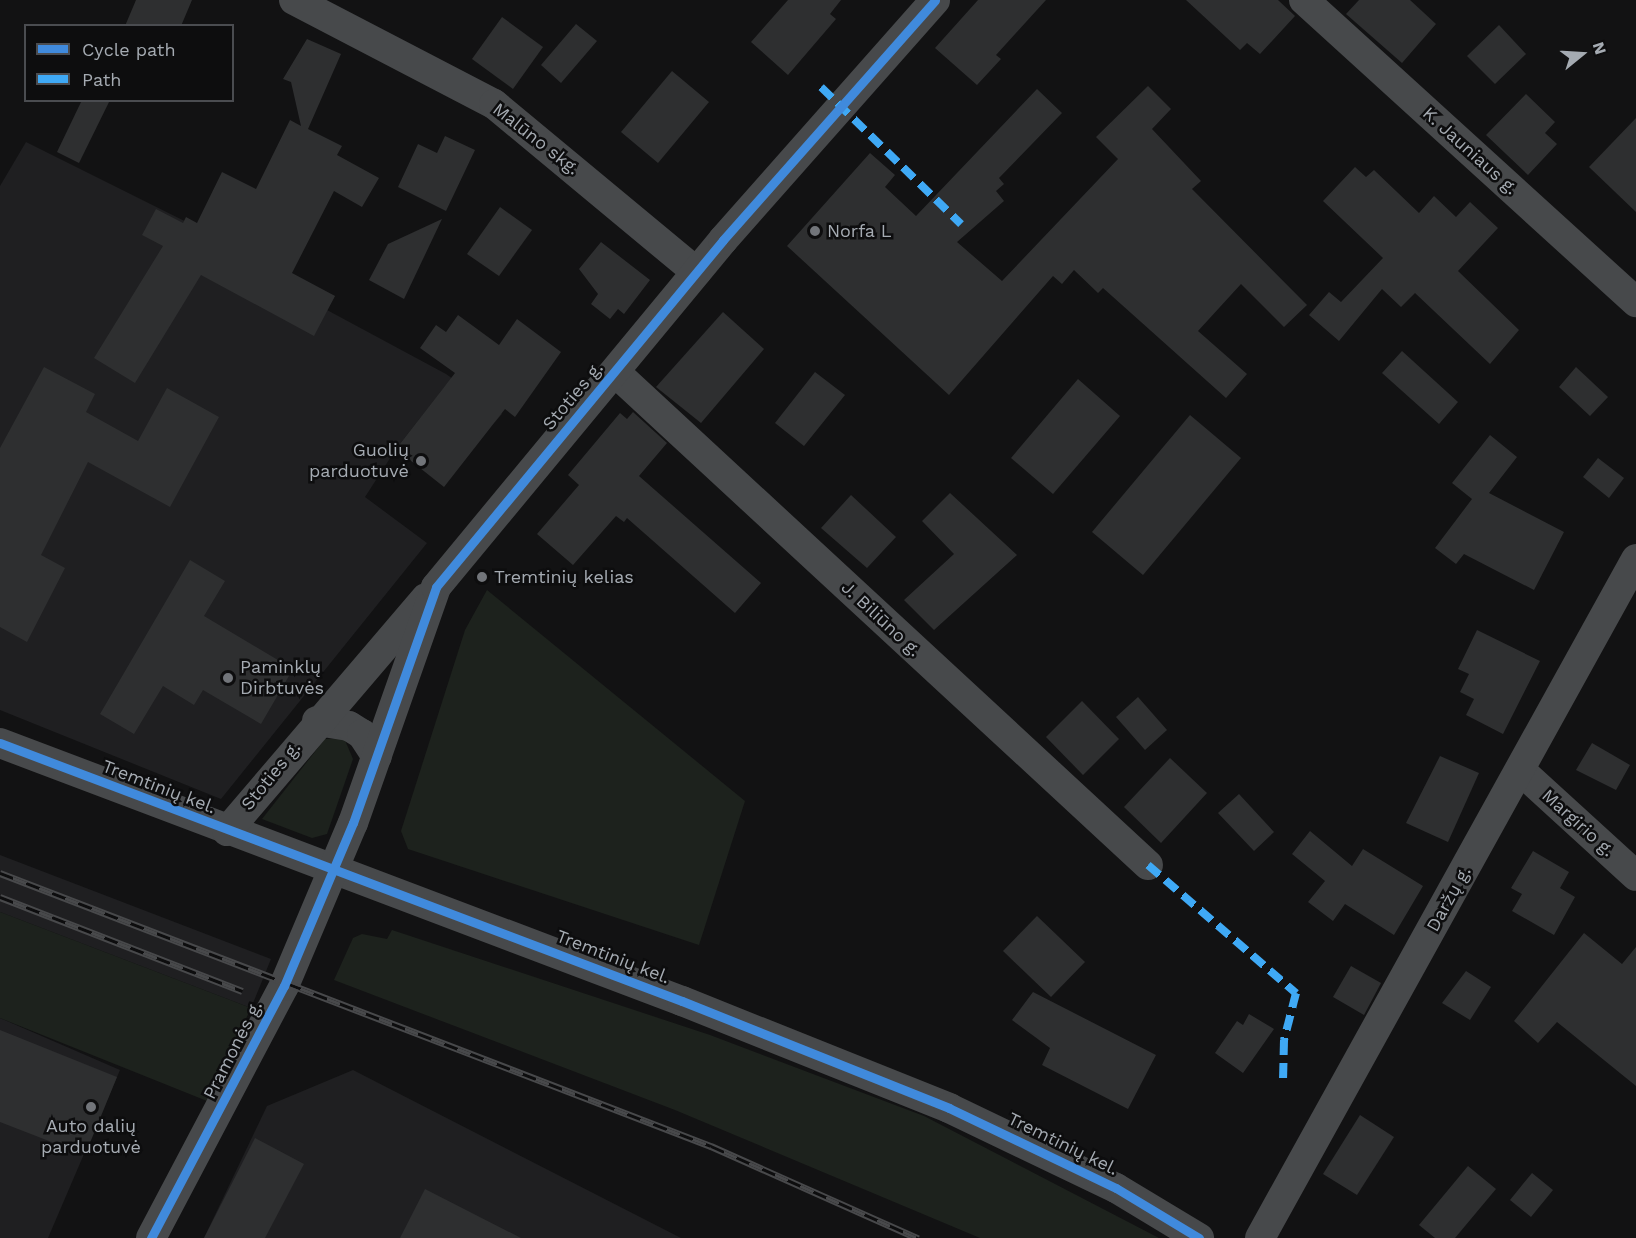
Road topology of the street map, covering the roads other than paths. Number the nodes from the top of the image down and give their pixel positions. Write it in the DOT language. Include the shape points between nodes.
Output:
graph roads {
  1 [pos="294,0"];
  2 [pos="935,0"];
  3 [pos="1304,0"];
  4 [pos="696,272"];
  5 [pos="1636,302"];
  6 [pos="615,372"];
  7 [pos="1636,559"];
  8 [pos="436,587"];
  9 [pos="316,721"];
  10 [pos="0,743"];
  11 [pos="376,757"];
  12 [pos="1520,770"];
  13 [pos="227,831"];
  14 [pos="1148,865"];
  15 [pos="334,873"];
  16 [pos="1636,876"];
  17 [pos="151,1238"];
  18 [pos="1199,1238"];
  19 [pos="1260,1238"];
  1 -- 4 [label="street, Malūno skg." via="494,105"];
  2 -- 4 [label="street, Stoties g."];
  3 -- 5 [label="street, K. Jauniaus g."];
  4 -- 6 [label="street, Stoties g."];
  6 -- 8 [label="street, Stoties g."];
  6 -- 14 [label="street, J. Biliūno g."];
  7 -- 12 [label="street, Daržų g."];
  8 -- 9 [label="street, Stoties g."];
  8 -- 11 [label="street, Stoties g."];
  9 -- 11 [label="street" via="349,726 362,734"];
  9 -- 13 [label="street, Stoties g."];
  10 -- 13 [label="street, Tremtinių kel."];
  11 -- 15 [label="street, Stoties g."];
  12 -- 16 [label="street, Margirio g."];
  12 -- 19 [label="street, Daržų g."];
  13 -- 15 [label="street, Tremtinių kel."];
  15 -- 17 [label="street, Pramonės g." via="284,986"];
  15 -- 18 [label="street, Tremtinių kel." via="692,1005 949,1108 1116,1188"];
}
